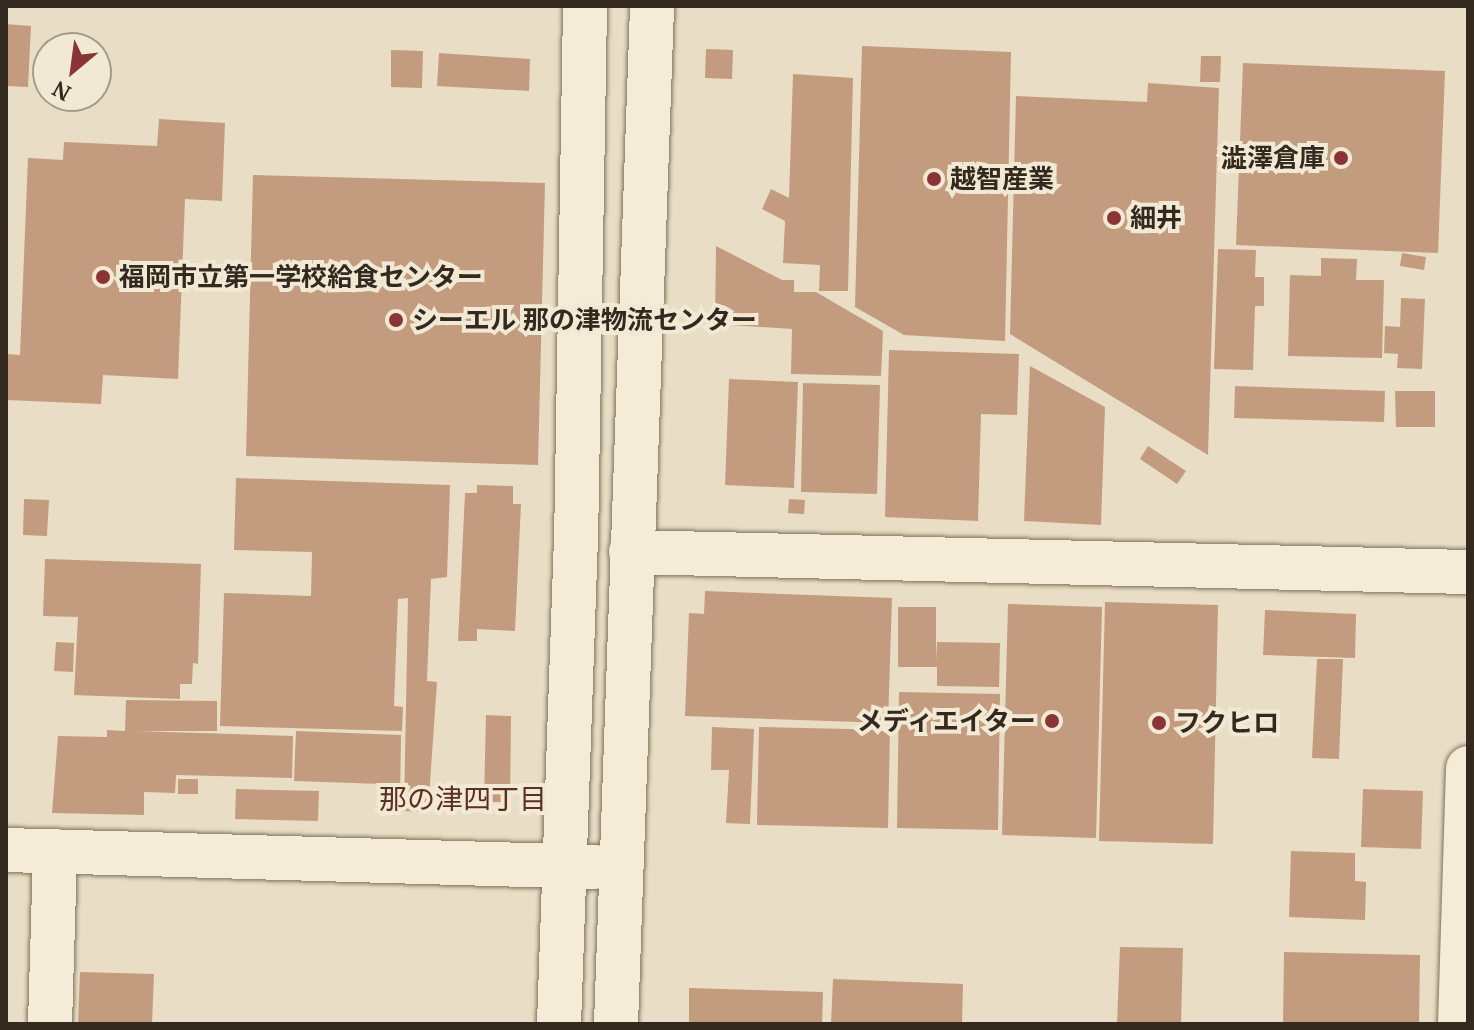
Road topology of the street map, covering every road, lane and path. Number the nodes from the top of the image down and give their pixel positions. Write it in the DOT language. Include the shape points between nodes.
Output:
graph roads {
  1 [pos="585,6"];
  2 [pos="652,6"];
  3 [pos="631,552"];
  4 [pos="1468,572"];
  5 [pos="1468,768"];
  6 [pos="6,850"];
  7 [pos="55,851"];
  8 [pos="566,866"];
  9 [pos="623,868"];
  10 [pos="50,1024"];
  11 [pos="559,1024"];
  12 [pos="616,1024"];
  13 [pos="1460,1024"];
  1 -- 8 [label="street"];
  2 -- 3 [label="street"];
  3 -- 4 [label="street"];
  3 -- 9 [label="street"];
  5 -- 13 [label="street"];
  6 -- 7 [label="street"];
  7 -- 8 [label="street"];
  7 -- 10 [label="street"];
  8 -- 9 [label="street"];
  8 -- 11 [label="street"];
  9 -- 12 [label="street"];
}
